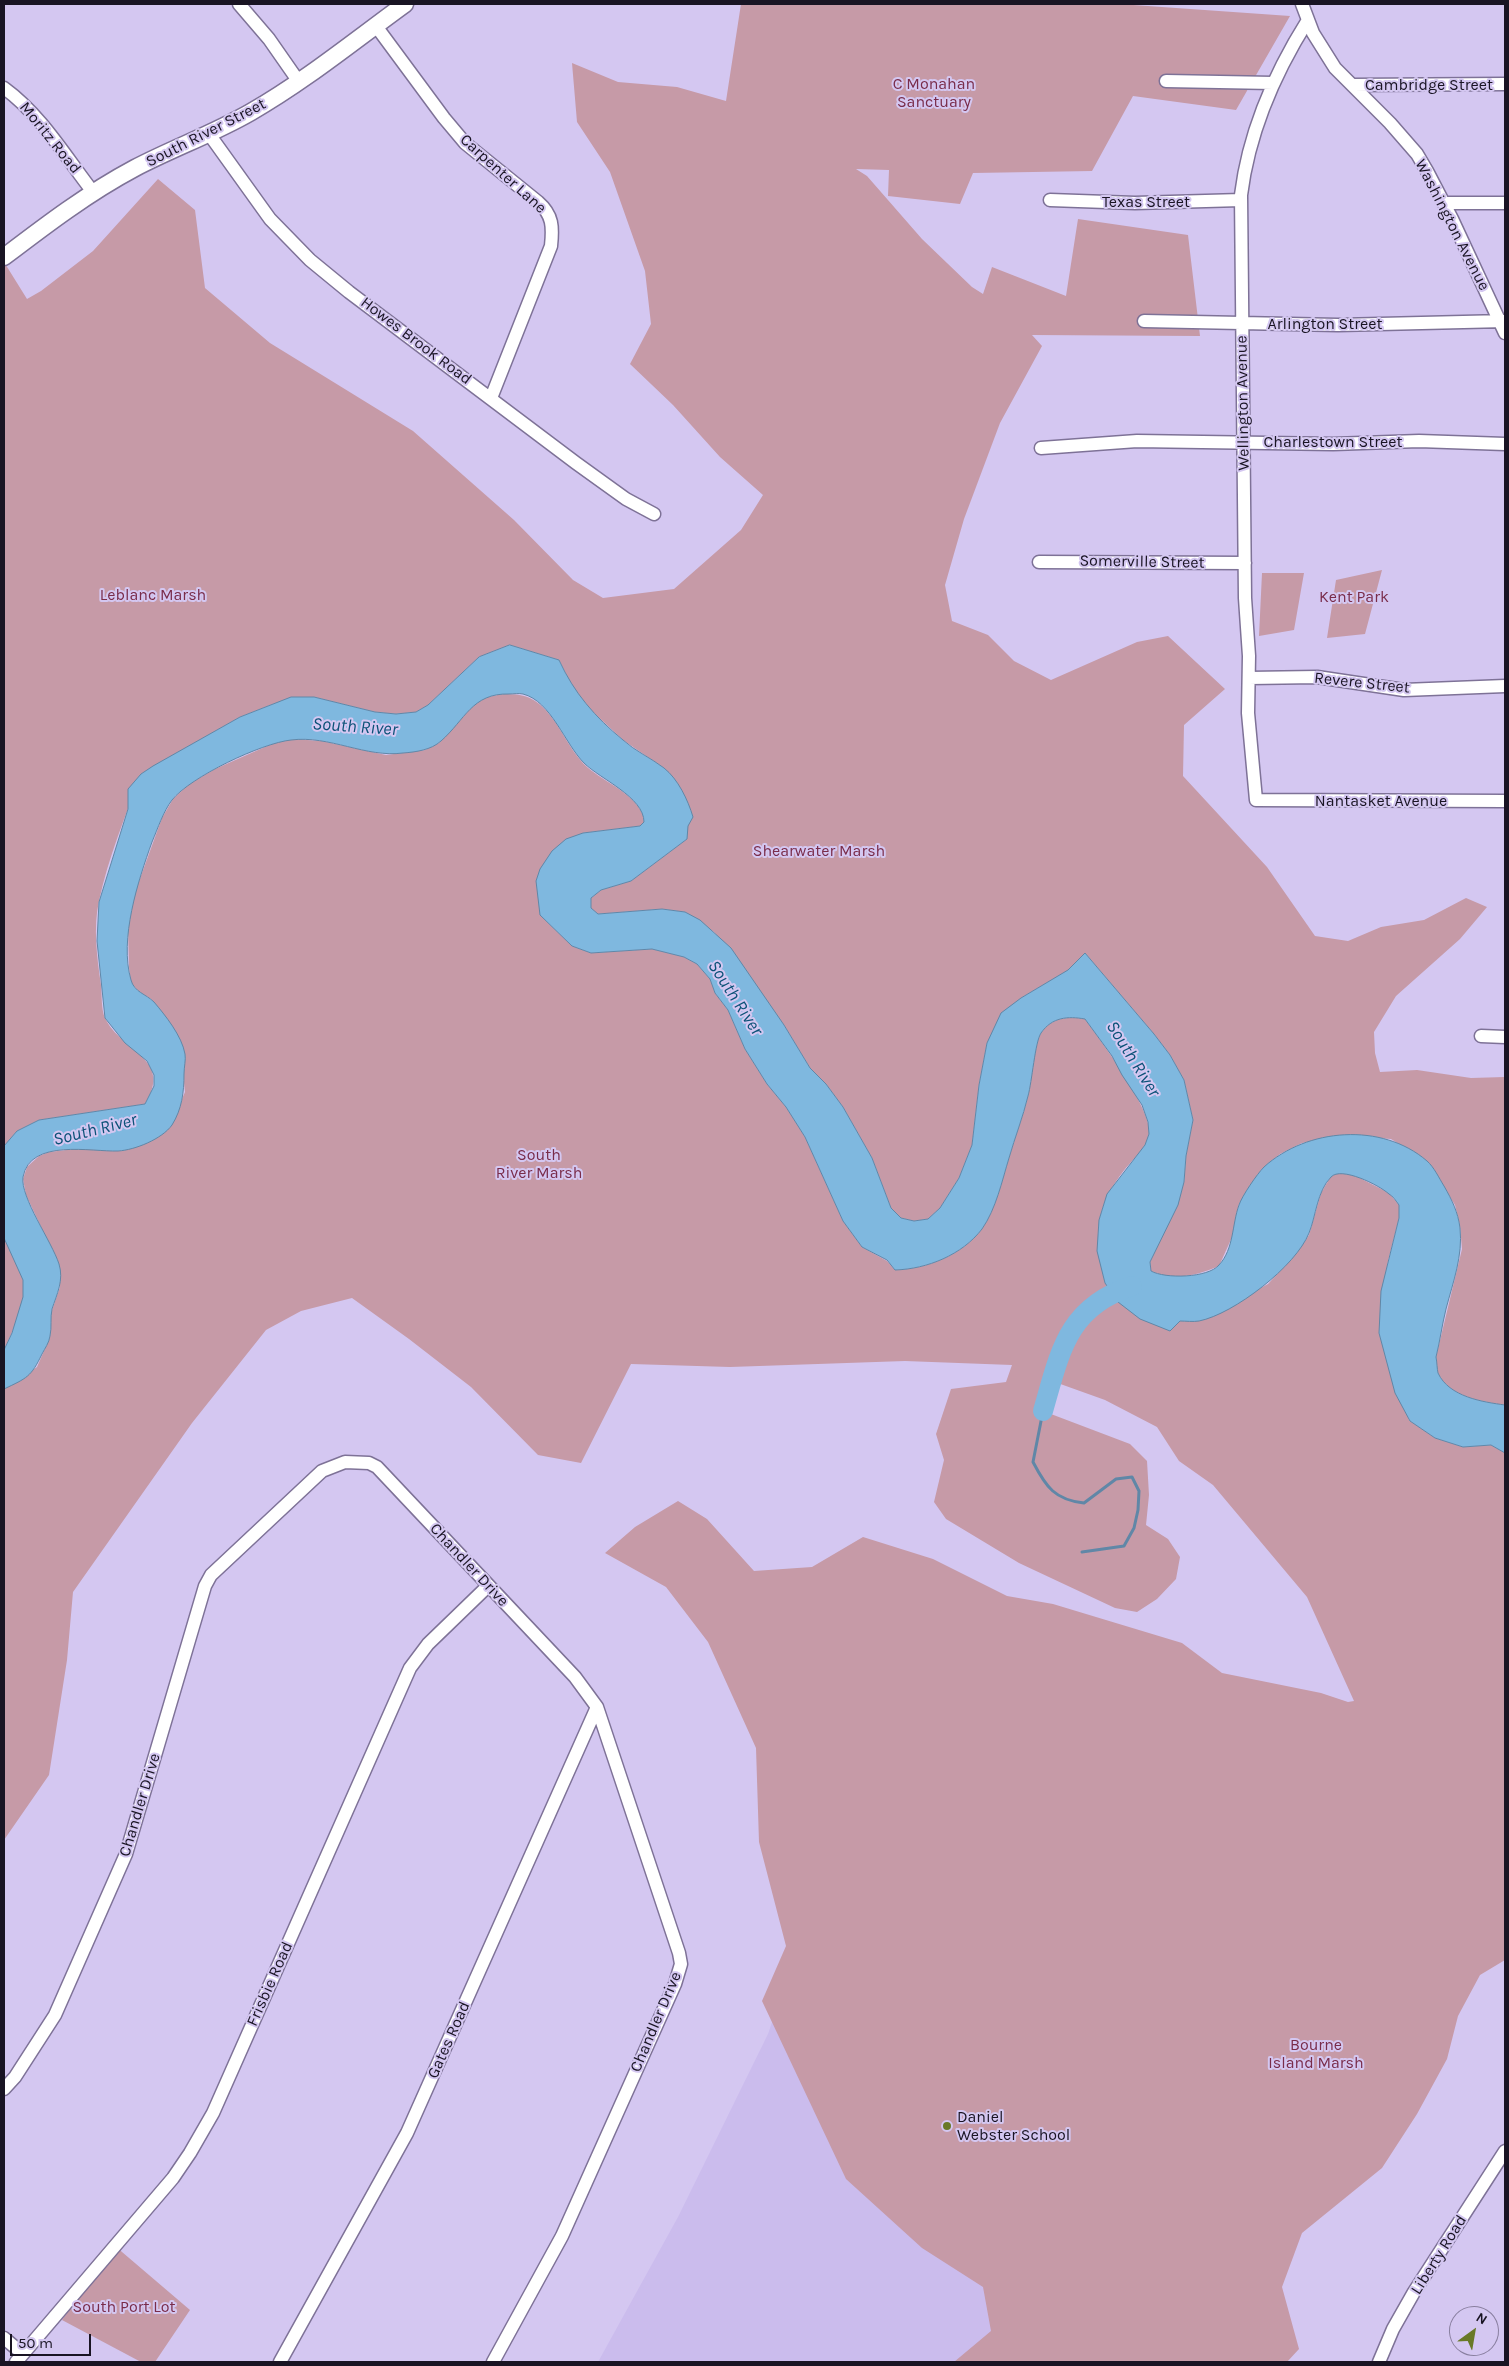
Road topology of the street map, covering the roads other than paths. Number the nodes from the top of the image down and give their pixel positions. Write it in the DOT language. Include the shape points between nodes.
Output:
graph roads {
  1 [pos="239,4"];
  2 [pos="405,4"];
  3 [pos="1302,4"];
  4 [pos="1308,20"];
  5 [pos="376,26"];
  6 [pos="1166,81"];
  7 [pos="300,82"];
  8 [pos="1273,84"];
  9 [pos="1505,84"];
  10 [pos="1352,85"];
  11 [pos="4,88"];
  12 [pos="209,134"];
  13 [pos="92,192"];
  14 [pos="1050,200"];
  15 [pos="1241,200"];
  16 [pos="1444,203"];
  17 [pos="1505,203"];
  18 [pos="4,257"];
  19 [pos="1144,321"];
  20 [pos="1502,321"];
  21 [pos="1242,324"];
  22 [pos="1505,333"];
  23 [pos="491,398"];
  24 [pos="1243,442"];
  25 [pos="1505,444"];
  26 [pos="1040,448"];
  27 [pos="654,514"];
  28 [pos="1039,562"];
  29 [pos="1245,563"];
  30 [pos="1249,678"];
  31 [pos="1505,686"];
  32 [pos="1256,800"];
  33 [pos="1505,801"];
  34 [pos="1481,1036"];
  35 [pos="1505,1036"];
  36 [pos="488,1586"];
  37 [pos="597,1707"];
  38 [pos="4,2089"];
  39 [pos="1505,2150"];
  40 [pos="4,2338"];
  41 [pos="19,2358"];
  42 [pos="280,2362"];
  43 [pos="493,2362"];
  44 [pos="1379,2362"];
  1 -- 7 [label="street"];
  2 -- 5 [label="street, South River Street"];
  3 -- 4 [label="street, Washington Avenue"];
  4 -- 8 [label="street, Wellington Avenue"];
  4 -- 10 [label="street, Washington Avenue" via="1335,68"];
  5 -- 7 [label="street, South River Street"];
  5 -- 23 [label="street, Carpenter Lane" via="465,143 538,202 551,219 551,246"];
  6 -- 8 [label="street"];
  7 -- 12 [label="street, South River Street"];
  8 -- 15 [label="street, Wellington Avenue" via="1256,122 1244,166"];
  9 -- 10 [label="street, Cambridge Street"];
  10 -- 16 [label="street, Washington Avenue" via="1413,148"];
  11 -- 13 [label="street, Moritz Road" via="41,122"];
  12 -- 13 [label="street, South River Street"];
  12 -- 23 [label="street, Howes Brook Road" via="270,219 310,260"];
  13 -- 18 [label="street, South River Street"];
  14 -- 15 [label="street, Texas Street" via="1135,203"];
  15 -- 21 [label="street, Wellington Avenue"];
  16 -- 17 [label="street"];
  16 -- 20 [label="street, Washington Avenue"];
  19 -- 21 [label="street, Arlington Street"];
  20 -- 21 [label="street, Arlington Street"];
  20 -- 22 [label="street, Washington Avenue"];
  21 -- 24 [label="street, Wellington Avenue"];
  23 -- 27 [label="street, Howes Brook Road" via="626,500"];
  24 -- 25 [label="street, Charlestown Street"];
  24 -- 26 [label="street, Charlestown Street" via="1119,442"];
  24 -- 29 [label="street, Wellington Avenue"];
  28 -- 29 [label="street, Somerville Street"];
  29 -- 30 [label="street, Wellington Avenue"];
  30 -- 31 [label="street, Revere Street" via="1318,677 1404,690"];
  30 -- 32 [label="street, Wellington Avenue" via="1248,713"];
  32 -- 33 [label="street, Nantasket Avenue"];
  34 -- 35 [label="street"];
  36 -- 37 [label="street, Chandler Drive" via="585,1688"];
  36 -- 38 [label="street, Chandler Drive" via="384,1472 369,1463 358,1462 346,1462 322,1471 215,1570 205,1586 126,1854 55,2015"];
  36 -- 41 [label="street, Frisbie Road" via="428,1644 410,1668 213,2113 190,2154 163,2191"];
  37 -- 42 [label="street, Gates Road" via="407,2133"];
  37 -- 43 [label="street, Chandler Drive" via="681,1964 675,1984 562,2236"];
  39 -- 44 [label="street, Liberty Road" via="1414,2292"];
  40 -- 41 [label="street"];
}
